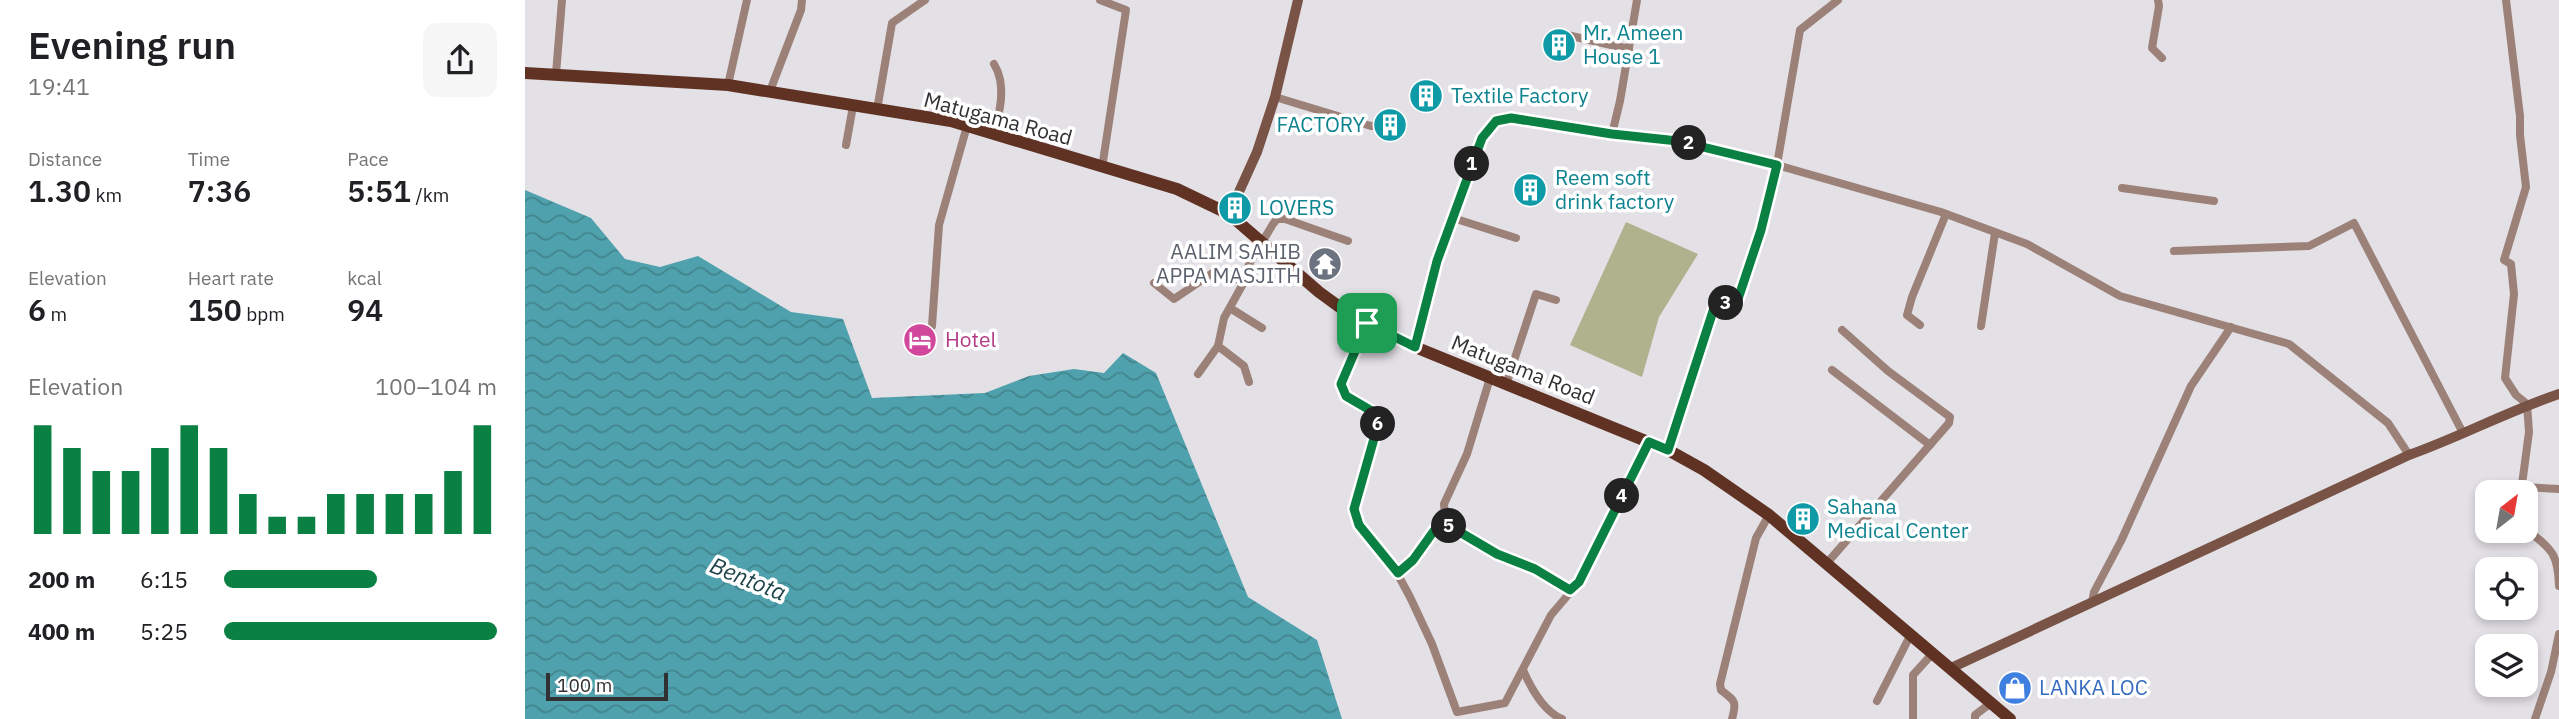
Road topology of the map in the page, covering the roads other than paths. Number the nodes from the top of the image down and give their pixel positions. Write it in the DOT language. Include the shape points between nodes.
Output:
graph roads {
  1 [pos="562,0"];
  2 [pos="747,0"];
  3 [pos="802,0"];
  4 [pos="925,0"];
  5 [pos="1100,0"];
  6 [pos="1298,0"];
  7 [pos="1637,0"];
  8 [pos="1838,0"];
  9 [pos="2158,0"];
  10 [pos="2506,0"];
  11 [pos="1558,33"];
  12 [pos="1629,49"];
  13 [pos="2162,58"];
  14 [pos="993,64"];
  15 [pos="525,73"];
  16 [pos="556,74"];
  17 [pos="728,85"];
  18 [pos="770,91"];
  19 [pos="1275,97"];
  20 [pos="853,106"];
  21 [pos="877,110"];
  22 [pos="1378,125"];
  23 [pos="967,126"];
  24 [pos="993,134"];
  25 [pos="1612,134"];
  26 [pos="846,145"];
  27 [pos="1777,165"];
  28 [pos="1102,168"];
  29 [pos="2122,188"];
  30 [pos="2214,201"];
  31 [pos="1229,214"];
  32 [pos="1946,214"];
  33 [pos="1453,218"];
  34 [pos="1995,233"];
  35 [pos="1515,238"];
  36 [pos="1348,241"];
  37 [pos="1261,242"];
  38 [pos="2174,251"];
  39 [pos="1244,282"];
  40 [pos="1154,283"];
  41 [pos="1556,300"];
  42 [pos="1230,308"];
  43 [pos="1367,323"];
  44 [pos="1920,325"];
  45 [pos="932,326"];
  46 [pos="1981,326"];
  47 [pos="2231,327"];
  48 [pos="1262,328"];
  49 [pos="1842,330"];
  50 [pos="1217,346"];
  51 [pos="1415,347"];
  52 [pos="1832,370"];
  53 [pos="1198,374"];
  54 [pos="1490,378"];
  55 [pos="1249,382"];
  56 [pos="1506,384"];
  57 [pos="2559,394"];
  58 [pos="2527,404"];
  59 [pos="2463,433"];
  60 [pos="1649,442"];
  61 [pos="1930,445"];
  62 [pos="1668,450"];
  63 [pos="2409,455"];
  64 [pos="2522,480"];
  65 [pos="2559,489"];
  66 [pos="2538,490"];
  67 [pos="1769,514"];
  68 [pos="1441,521"];
  69 [pos="2538,538"];
  70 [pos="1827,563"];
  71 [pos="1398,573"];
  72 [pos="2559,586"];
  73 [pos="1570,590"];
  74 [pos="2092,603"];
  75 [pos="1910,634"];
  76 [pos="2559,634"];
  77 [pos="1933,653"];
  78 [pos="1951,668"];
  79 [pos="1523,670"];
  80 [pos="1877,701"];
  81 [pos="1991,703"];
  82 [pos="1458,715"];
  83 [pos="1562,719"];
  84 [pos="1731,719"];
  85 [pos="1913,719"];
  86 [pos="1975,719"];
  87 [pos="2010,719"];
  88 [pos="2535,719"];
  1 -- 16 [label="street"];
  2 -- 17 [label="street"];
  3 -- 18 [label="street"];
  4 -- 21 [label="street" via="892,23"];
  5 -- 28 [label="street" via="1126,10"];
  6 -- 19 [label="street"];
  7 -- 12 [label="street"];
  8 -- 27 [label="street" via="1800,30"];
  9 -- 13 [label="street" via="2151,48"];
  10 -- 58 [label="street" via="2527,180 2504,260 2511,264 2514,294 2505,379"];
  11 -- 12 [label="street"];
  12 -- 25 [label="street"];
  14 -- 24 [label="street" via="1002,102"];
  15 -- 16 [label="main road, Matugama Road"];
  16 -- 17 [label="main road, Matugama Road"];
  17 -- 18 [label="main road, Matugama Road"];
  18 -- 20 [label="main road, Matugama Road"];
  19 -- 22 [label="street"];
  19 -- 31 [label="street"];
  20 -- 21 [label="main road, Matugama Road"];
  20 -- 26 [label="street"];
  21 -- 23 [label="main road, Matugama Road"];
  23 -- 24 [label="main road, Matugama Road"];
  23 -- 45 [label="street" via="939,225"];
  24 -- 28 [label="main road, Matugama Road"];
  25 -- 27 [label="street" via="1678,141"];
  25 -- 33 [label="street" via="1511,118 1496,121 1482,138"];
  27 -- 32 [label="street"];
  27 -- 62 [label="street" via="1738,299 1714,308"];
  28 -- 31 [label="main road, Matugama Road" via="1177,189"];
  29 -- 30 [label="street"];
  31 -- 37 [label="main road, Matugama Road"];
  32 -- 34 [label="street"];
  32 -- 44 [label="street" via="1907,315"];
  33 -- 35 [label="street"];
  33 -- 51 [label="street"];
  34 -- 46 [label="street"];
  34 -- 47 [label="street" via="2027,244 2120,296"];
  36 -- 37 [label="street" via="1277,219"];
  37 -- 39 [label="street"];
  37 -- 43 [label="main road, Matugama Road" via="1319,292"];
  38 -- 59 [label="street" via="2309,246 2354,223"];
  39 -- 40 [label="street" via="1215,272 1174,299"];
  39 -- 42 [label="street"];
  41 -- 56 [label="street" via="1536,294"];
  42 -- 48 [label="street"];
  42 -- 50 [label="street"];
  43 -- 51 [label="main road, Matugama Road"];
  43 -- 71 [label="street" via="1341,384 1346,396 1375,413 1379,421 1354,509 1359,525"];
  47 -- 63 [label="street" via="2289,344 2388,423"];
  47 -- 74 [label="street" via="2190,386"];
  49 -- 61 [label="street" via="1950,417"];
  50 -- 53 [label="street"];
  50 -- 55 [label="street" via="1244,366"];
  51 -- 54 [label="main road, Matugama Road"];
  52 -- 61 [label="street"];
  54 -- 56 [label="main road, Matugama Road"];
  54 -- 68 [label="street"];
  56 -- 60 [label="main road, Matugama Road"];
  57 -- 58 [label="street"];
  58 -- 59 [label="street"];
  58 -- 64 [label="street" via="2529,432"];
  59 -- 63 [label="street"];
  60 -- 62 [label="main road, Matugama Road"];
  60 -- 73 [label="street" via="1579,582"];
  61 -- 70 [label="street"];
  62 -- 67 [label="main road, Matugama Road"];
  63 -- 74 [label="street"];
  65 -- 66 [label="street"];
  67 -- 70 [label="main road, Matugama Road"];
  67 -- 84 [label="street" via="1756,537 1720,684 1736,705"];
  68 -- 71 [label="street"];
  68 -- 73 [label="street"];
  69 -- 72 [label="street" via="2556,557"];
  70 -- 75 [label="main road, Matugama Road"];
  71 -- 82 [label="street" via="1432,644"];
  73 -- 79 [label="street" via="1551,615"];
  74 -- 78 [label="street"];
  75 -- 77 [label="main road, Matugama Road"];
  75 -- 80 [label="street"];
  76 -- 88 [label="street"];
  77 -- 78 [label="main road, Matugama Road"];
  77 -- 85 [label="street" via="1913,675"];
  78 -- 81 [label="main road, Matugama Road"];
  79 -- 82 [label="street" via="1505,703"];
  79 -- 83 [label="street" via="1547,709"];
  81 -- 86 [label="street"];
  81 -- 87 [label="main road, Matugama Road"];
}
